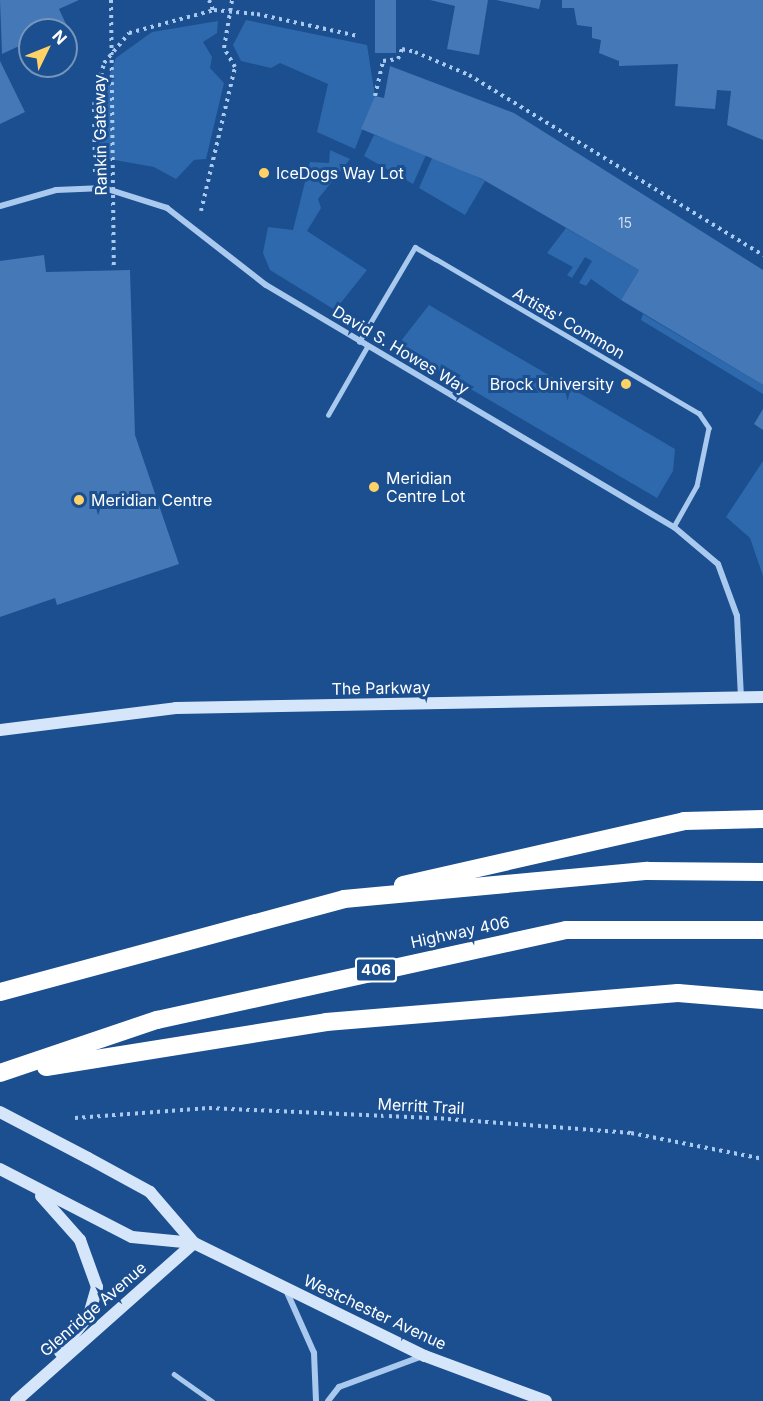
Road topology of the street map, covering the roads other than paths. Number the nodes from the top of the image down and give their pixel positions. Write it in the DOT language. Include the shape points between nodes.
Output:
graph roads {
  1 [pos="0,206"];
  2 [pos="359,342"];
  3 [pos="367,347"];
  4 [pos="328,415"];
  5 [pos="674,527"];
  6 [pos="763,697"];
  7 [pos="741,698"];
  8 [pos="0,730"];
  9 [pos="763,819"];
  10 [pos="763,872"];
  11 [pos="344,899"];
  12 [pos="763,930"];
  13 [pos="0,992"];
  14 [pos="763,1000"];
  15 [pos="0,1074"];
  16 [pos="0,1112"];
  17 [pos="0,1169"];
  18 [pos="34,1189"];
  19 [pos="194,1243"];
  20 [pos="286,1290"];
  21 [pos="425,1356"];
  22 [pos="174,1374"];
  23 [pos="38,1379"];
  24 [pos="16,1401"];
  25 [pos="212,1401"];
  26 [pos="316,1401"];
  27 [pos="328,1401"];
  28 [pos="546,1401"];
  1 -- 2 [label="street, David S. Howes Way" via="56,190 95,188 140,195 197,230 233,265"];
  2 -- 3 [label="street, David S. Howes Way"];
  2 -- 5 [label="lane, Artists' Common" via="415,248 477,282 699,413 709,428 697,486"];
  3 -- 4 [label="lane"];
  3 -- 5 [label="street, David S. Howes Way"];
  5 -- 7 [label="street, David S. Howes Way" via="718,564 737,616"];
  6 -- 7 [label="main road, The Parkway"];
  7 -- 8 [label="main road, The Parkway" via="176,708"];
  9 -- 11 [label="highway" via="684,821"];
  10 -- 11 [label="highway" via="648,871"];
  11 -- 13 [label="highway"];
  12 -- 15 [label="highway, Highway 406 / 406" via="566,930 158,1020"];
  14 -- 15 [label="highway" via="678,993 326,1022"];
  16 -- 19 [label="main road, Westchester Avenue, bridge" via="150,1192"];
  17 -- 18 [label="main road"];
  18 -- 19 [label="main road, Westchester Avenue" via="132,1237"];
  18 -- 23 [label="main road" via="80,1240 97,1287 89,1315"];
  19 -- 20 [label="main road, Westchester Avenue"];
  19 -- 23 [label="main road, Glenridge Avenue"];
  20 -- 21 [label="main road, Westchester Avenue"];
  20 -- 26 [label="street" via="314,1353"];
  21 -- 27 [label="street" via="339,1387"];
  21 -- 28 [label="main road, Westchester Avenue"];
  22 -- 25 [label="lane"];
  23 -- 24 [label="main road, Glenridge Avenue"];
}
